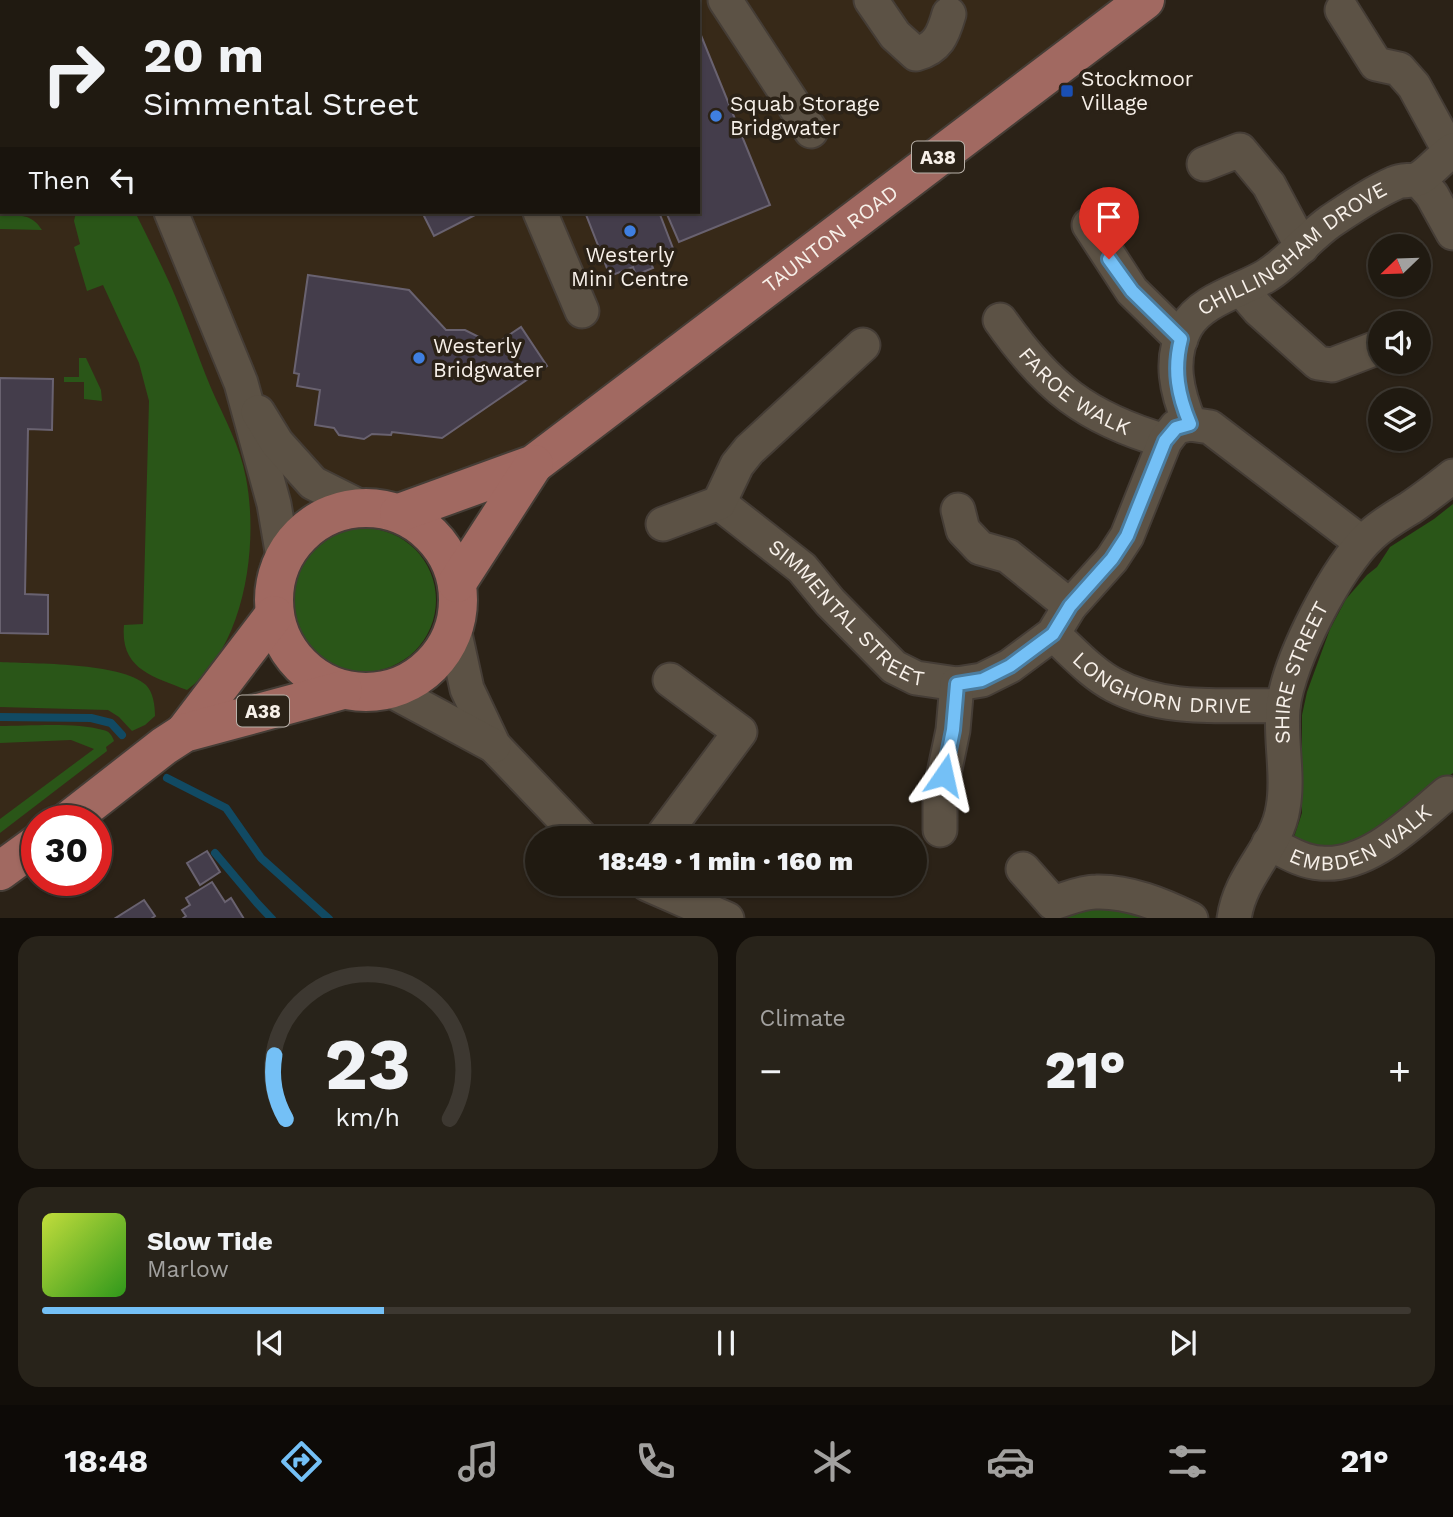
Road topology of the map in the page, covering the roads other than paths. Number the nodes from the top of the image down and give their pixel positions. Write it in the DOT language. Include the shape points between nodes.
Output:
graph roads {
  1 [pos="725,0"];
  2 [pos="871,0"];
  3 [pos="1136,4"];
  4 [pos="1342,10"];
  5 [pos="949,15"];
  6 [pos="811,131"];
  7 [pos="1451,151"];
  8 [pos="1204,164"];
  9 [pos="1418,179"];
  10 [pos="176,214"];
  11 [pos="541,214"];
  12 [pos="1089,225"];
  13 [pos="1453,233"];
  14 [pos="1302,247"];
  15 [pos="1241,289"];
  16 [pos="582,311"];
  17 [pos="1000,320"];
  18 [pos="1181,339"];
  19 [pos="863,345"];
  20 [pos="1368,351"];
  21 [pos="241,383"];
  22 [pos="1178,433"];
  23 [pos="534,464"];
  24 [pos="1453,476"];
  25 [pos="719,503"];
  26 [pos="361,507"];
  27 [pos="958,510"];
  28 [pos="398,513"];
  29 [pos="663,524"];
  30 [pos="1362,543"];
  31 [pos="283,557"];
  32 [pos="457,583"];
  33 [pos="1070,606"];
  34 [pos="274,615"];
  35 [pos="454,629"];
  36 [pos="1053,634"];
  37 [pos="670,680"];
  38 [pos="957,684"];
  39 [pos="342,690"];
  40 [pos="390,690"];
  41 [pos="1283,706"];
  42 [pos="174,740"];
  43 [pos="494,746"];
  44 [pos="1447,793"];
  45 [pos="88,805"];
  46 [pos="571,826"];
  47 [pos="670,826"];
  48 [pos="940,830"];
  49 [pos="1269,842"];
  50 [pos="21,856"];
  51 [pos="1023,869"];
  52 [pos="0,871"];
  53 [pos="674,896"];
  54 [pos="725,918"];
  55 [pos="1188,918"];
  56 [pos="1234,918"];
  1 -- 6 [label="street"];
  2 -- 5 [label="street" via="895,35 916,54 936,45"];
  3 -- 23 [label="main road, TAUNTON ROAD / A38"];
  4 -- 7 [label="street" via="1376,64 1399,69 1414,86"];
  7 -- 9 [label="street, CHILLINGHAM DROVE"];
  8 -- 14 [label="street" via="1240,150 1269,185"];
  9 -- 13 [label="street"];
  9 -- 14 [label="street, CHILLINGHAM DROVE" via="1398,181 1371,194"];
  10 -- 21 [label="street"];
  11 -- 16 [label="street"];
  12 -- 18 [label="street" via="1132,291"];
  14 -- 15 [label="street, CHILLINGHAM DROVE" via="1268,275"];
  15 -- 18 [label="street, CHILLINGHAM DROVE" via="1203,310"];
  15 -- 20 [label="street" via="1318,363 1332,365"];
  17 -- 22 [label="street, FAROE WALK" via="1030,361 1073,401 1110,422"];
  18 -- 22 [label="street, CHILLINGHAM DROVE" via="1175,367"];
  19 -- 25 [label="street" via="749,450"];
  21 -- 26 [label="street" via="277,443 313,483"];
  21 -- 31 [label="street" via="274,503"];
  22 -- 30 [label="street" via="1210,427"];
  22 -- 33 [label="street, SIMMENTAL STREET" via="1127,536"];
  23 -- 28 [label="main road, TAUNTON ROAD / A38"];
  23 -- 32 [label="main road, TAUNTON ROAD / A38"];
  24 -- 30 [label="street, SHIRE STREET"];
  25 -- 29 [label="street"];
  25 -- 38 [label="street, SIMMENTAL STREET" via="802,568 894,667 916,678"];
  26 -- 28 [label="main road, A38"];
  26 -- 31 [label="main road, A38" via="315,522"];
  27 -- 33 [label="street" via="963,530 980,548 1008,556"];
  28 -- 32 [label="main road, A38" via="437,540"];
  30 -- 41 [label="street, SHIRE STREET" via="1317,612"];
  31 -- 34 [label="main road, A38" via="276,576"];
  32 -- 35 [label="main road, A38"];
  33 -- 36 [label="street, SIMMENTAL STREET"];
  34 -- 39 [label="main road, A38" via="282,640 298,663"];
  34 -- 42 [label="main road, A38"];
  35 -- 40 [label="main road, A38" via="431,666"];
  35 -- 43 [label="street" via="467,689"];
  36 -- 38 [label="street, SIMMENTAL STREET" via="1010,666 982,680"];
  36 -- 41 [label="street, LONGHORN DRIVE" via="1101,677 1150,698 1179,705"];
  37 -- 47 [label="street" via="740,732"];
  38 -- 48 [label="street" via="940,793"];
  39 -- 40 [label="main road, A38"];
  39 -- 42 [label="main road, A38"];
  40 -- 43 [label="street"];
  41 -- 49 [label="street, SHIRE STREET" via="1283,808"];
  42 -- 45 [label="main road, A38"];
  43 -- 46 [label="street"];
  44 -- 49 [label="street, EMBDEN WALK" via="1385,842 1354,859 1312,862"];
  49 -- 56 [label="street, SHIRE STREET" via="1245,880"];
  50 -- 52 [label="main road"];
  51 -- 55 [label="street" via="1053,903 1094,891 1113,893"];
  53 -- 54 [label="street"];
}
